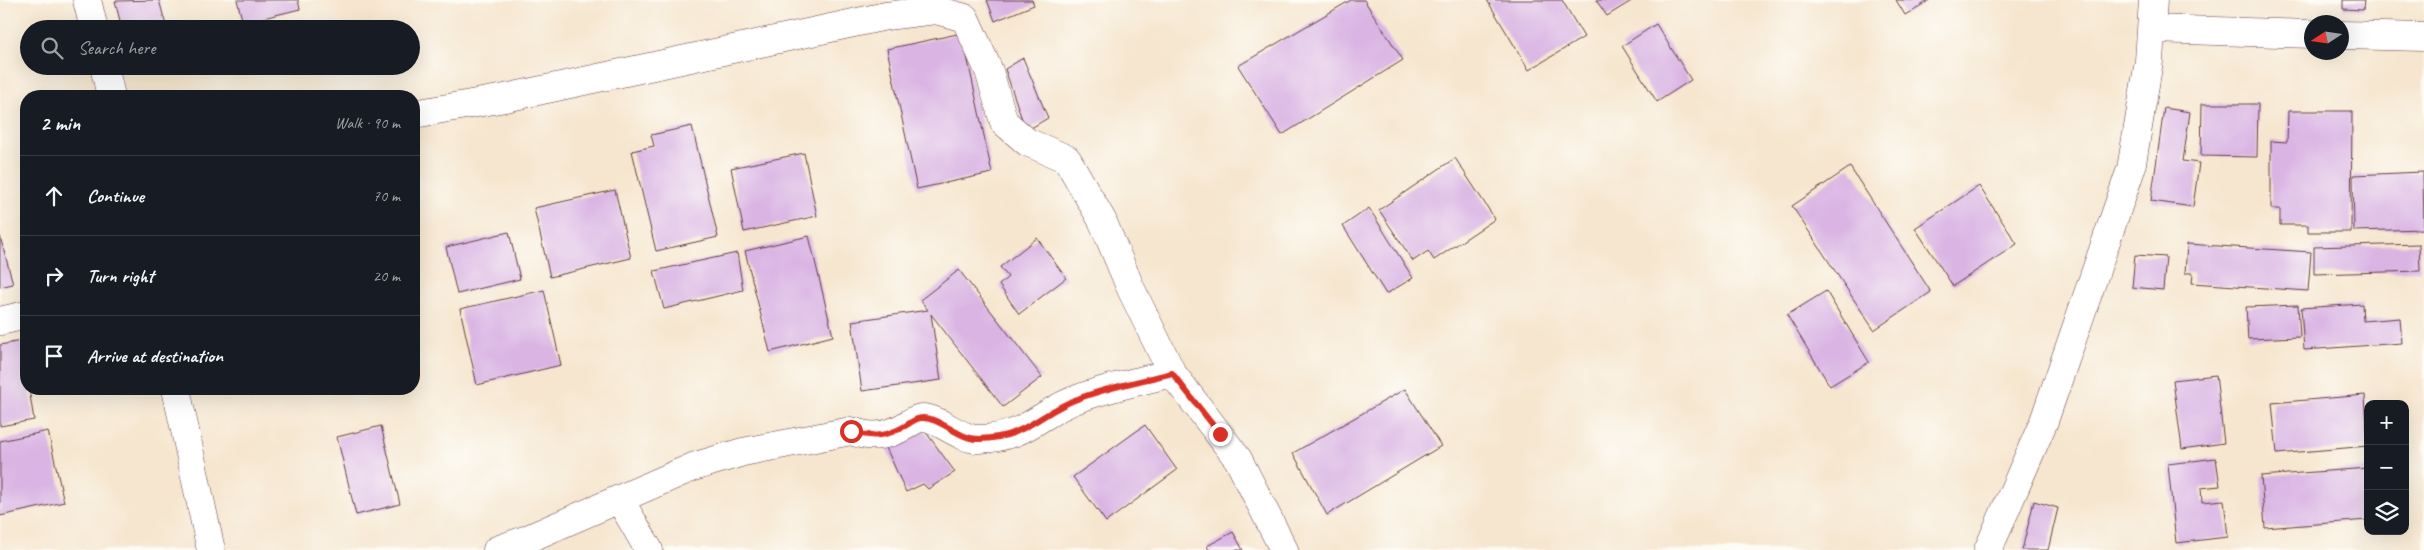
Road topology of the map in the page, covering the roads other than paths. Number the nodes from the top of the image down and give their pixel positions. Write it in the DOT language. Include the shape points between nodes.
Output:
graph roads {
  1 [pos="87,0"];
  2 [pos="2154,0"];
  3 [pos="904,7"];
  4 [pos="92,20"];
  5 [pos="2153,29"];
  6 [pos="2304,34"];
  7 [pos="2349,35"];
  8 [pos="2424,37"];
  9 [pos="106,75"];
  10 [pos="110,90"];
  11 [pos="420,113"];
  12 [pos="20,316"];
  13 [pos="0,321"];
  14 [pos="1172,373"];
  15 [pos="177,395"];
  16 [pos="620,500"];
  17 [pos="211,550"];
  18 [pos="497,550"];
  19 [pos="649,550"];
  20 [pos="1284,550"];
  21 [pos="1988,550"];
  1 -- 4 [label="street"];
  2 -- 5 [label="street"];
  3 -- 11 [label="street" via="505,98"];
  3 -- 14 [label="street" via="936,10 965,18 989,70 1004,122 1027,142 1067,159 1102,220"];
  5 -- 6 [label="street"];
  5 -- 21 [label="street" via="2131,169 2044,422"];
  7 -- 8 [label="street"];
  9 -- 10 [label="street"];
  12 -- 13 [label="street"];
  14 -- 16 [label="street" via="1079,398 1006,436 976,440 931,419 921,418 881,436 851,431 743,452 693,467"];
  14 -- 20 [label="street" via="1238,459"];
  15 -- 17 [label="street"];
  16 -- 18 [label="street"];
  16 -- 19 [label="street"];
}
